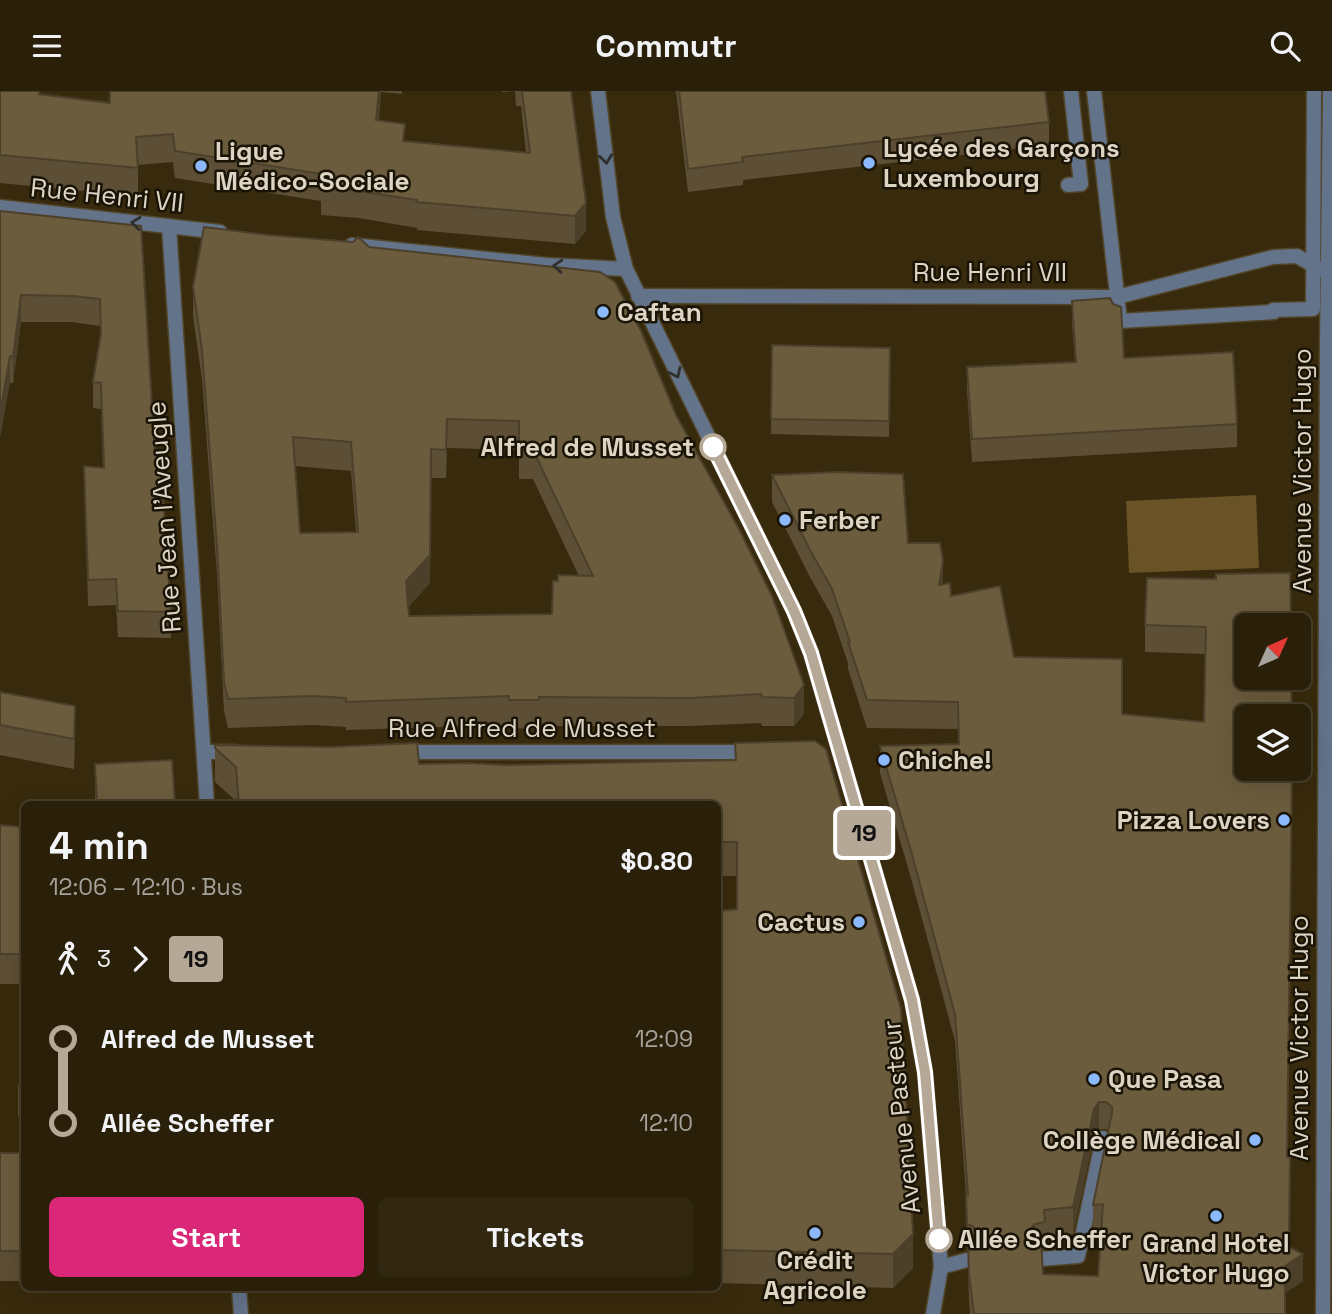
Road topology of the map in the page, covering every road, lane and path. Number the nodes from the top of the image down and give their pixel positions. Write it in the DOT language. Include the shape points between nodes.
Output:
graph roads {
  1 [pos="598,91"];
  2 [pos="1072,91"];
  3 [pos="1094,91"];
  4 [pos="1314,91"];
  5 [pos="1330,91"];
  6 [pos="1068,185"];
  7 [pos="0,207"];
  8 [pos="169,226"];
  9 [pos="237,233"];
  10 [pos="331,243"];
  11 [pos="1313,265"];
  12 [pos="626,269"];
  13 [pos="1329,273"];
  14 [pos="638,296"];
  15 [pos="1117,297"];
  16 [pos="204,752"];
  17 [pos="248,753"];
  18 [pos="385,753"];
  19 [pos="769,753"];
  20 [pos="207,801"];
  21 [pos="1103,1138"];
  22 [pos="1041,1259"];
  23 [pos="967,1260"];
  24 [pos="941,1267"];
  25 [pos="239,1291"];
  26 [pos="241,1314"];
  27 [pos="933,1314"];
  28 [pos="1322,1314"];
  1 -- 12 [label="street, Avenue Pasteur, one-way" via="613,217"];
  2 -- 6 [label="street" via="1081,184"];
  3 -- 15 [label="street"];
  4 -- 11 [label="street"];
  5 -- 13 [label="street, Avenue Victor Hugo"];
  8 -- 7 [label="street, Rue Henri VII, one-way"];
  8 -- 9 [label="street, Rue Henri VII"];
  8 -- 16 [label="street, Rue Jean l'Aveugle"];
  12 -- 10 [label="street, one-way"];
  11 -- 13 [label="street, Rue Henri VII"];
  11 -- 15 [label="street, Rue Henri VII" via="1297,256 1273,257"];
  11 -- 15 [label="street" via="1313,309 1120,321"];
  12 -- 14 [label="street, Avenue Pasteur"];
  13 -- 28 [label="street, Avenue Victor Hugo"];
  14 -- 15 [label="street, Rue Henri VII"];
  14 -- 24 [label="street, Avenue Pasteur, one-way" via="811,653 835,753 912,1000 925,1072"];
  16 -- 17 [label="street"];
  16 -- 20 [label="street, Rue Jean l'Aveugle"];
  18 -- 19 [label="street, Rue Alfred de Musset"];
  21 -- 22 [label="street" via="1078,1257"];
  23 -- 24 [label="street"];
  24 -- 27 [label="street, Avenue Pasteur"];
  25 -- 26 [label="street"];
}
